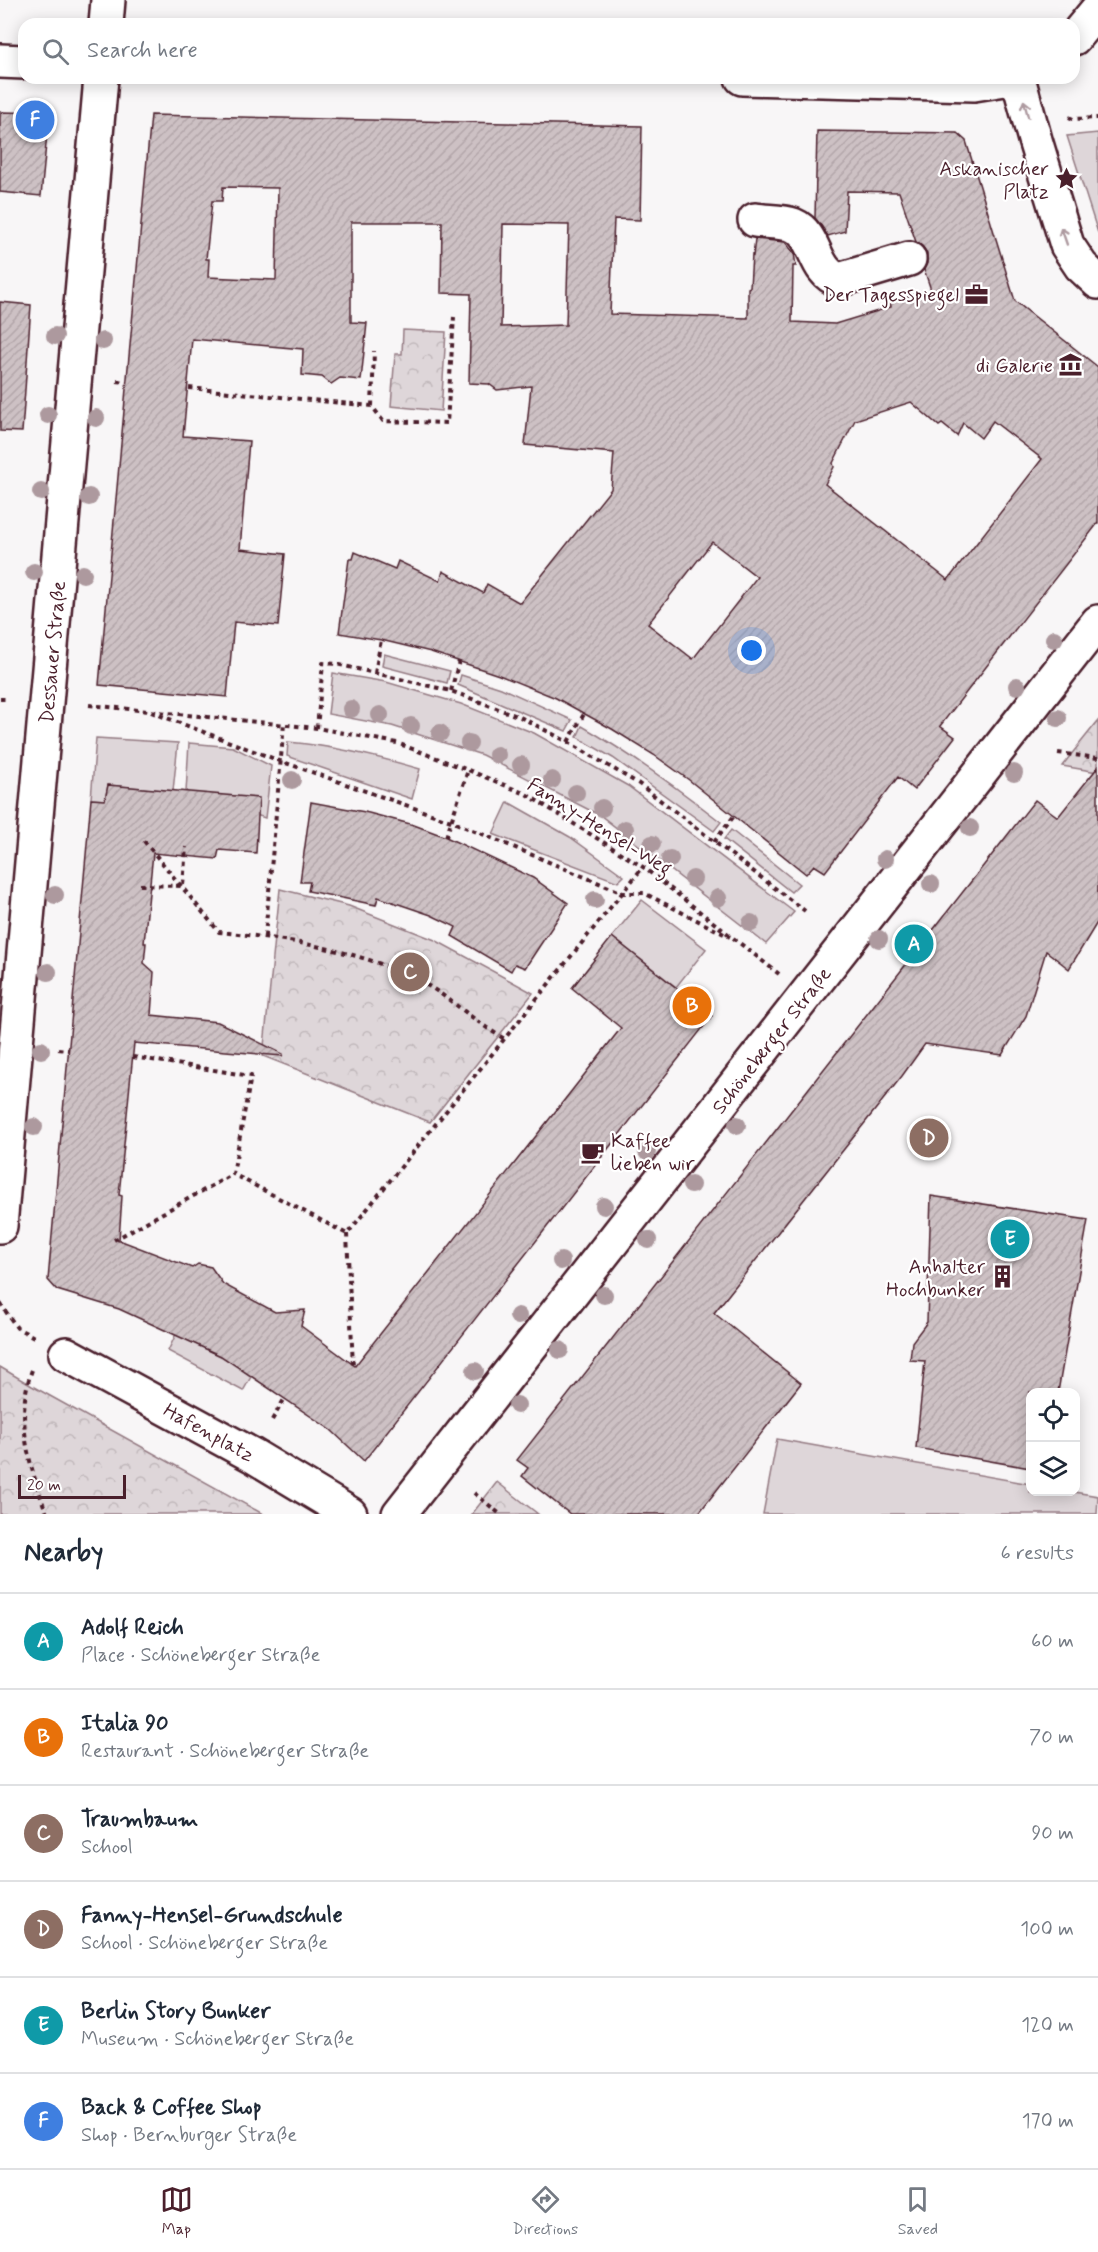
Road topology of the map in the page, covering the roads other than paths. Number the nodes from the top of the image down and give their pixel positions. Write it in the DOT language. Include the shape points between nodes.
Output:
graph roads {
  1 [pos="108,0"];
  2 [pos="1098,9"];
  3 [pos="106,18"];
  4 [pos="1080,31"];
  5 [pos="0,61"];
  6 [pos="18,62"];
  7 [pos="100,84"];
  8 [pos="1020,84"];
  9 [pos="755,220"];
  10 [pos="909,259"];
  11 [pos="1098,282"];
  12 [pos="1098,622"];
  13 [pos="0,1226"];
  14 [pos="66,1354"];
  15 [pos="350,1514"];
  16 [pos="399,1514"];
  1 -- 3 [label="street"];
  2 -- 4 [label="street"];
  5 -- 6 [label="street"];
  7 -- 13 [label="street, Dessauer Straße"];
  11 -- 8 [label="street, one-way" via="1067,245"];
  9 -- 10 [label="street" via="792,225 807,234 815,256 831,278 839,280"];
  12 -- 16 [label="street, Schöneberger Straße"];
  14 -- 15 [label="street, Hafenplatz" via="252,1455"];
}
